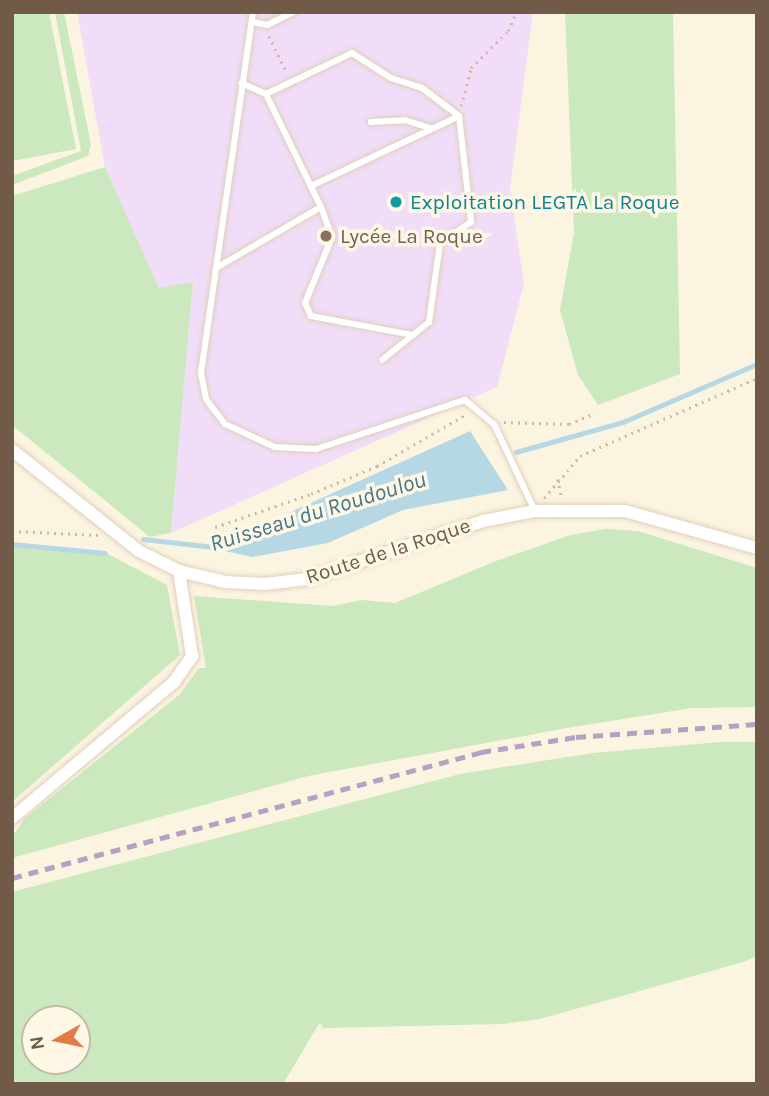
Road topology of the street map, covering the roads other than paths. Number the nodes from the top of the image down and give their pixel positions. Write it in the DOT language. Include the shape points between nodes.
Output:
graph roads {
  1 [pos="253,12"];
  2 [pos="294,12"];
  3 [pos="252,22"];
  4 [pos="242,83"];
  5 [pos="266,94"];
  6 [pos="459,116"];
  7 [pos="371,122"];
  8 [pos="432,129"];
  9 [pos="311,186"];
  10 [pos="321,207"];
  11 [pos="216,268"];
  12 [pos="413,335"];
  13 [pos="382,360"];
  14 [pos="12,450"];
  15 [pos="535,511"];
  16 [pos="757,548"];
  17 [pos="179,571"];
  18 [pos="12,818"];
  1 -- 3 [label="lane"];
  2 -- 3 [label="lane" via="267,25"];
  3 -- 4 [label="lane"];
  4 -- 5 [label="lane"];
  4 -- 11 [label="lane"];
  5 -- 6 [label="lane" via="352,53 391,78 422,88"];
  5 -- 9 [label="lane"];
  6 -- 8 [label="lane"];
  6 -- 12 [label="lane" via="471,222 440,243 429,322"];
  7 -- 8 [label="lane" via="405,120"];
  8 -- 9 [label="lane"];
  9 -- 10 [label="lane"];
  10 -- 11 [label="lane"];
  10 -- 12 [label="lane" via="332,237 304,303 311,316"];
  11 -- 15 [label="lane" via="201,373 206,399 225,424 275,447 316,449 465,400 494,424"];
  12 -- 13 [label="lane"];
  14 -- 17 [label="street, Route de la Roque" via="139,551"];
  15 -- 16 [label="street, Route de la Roque" via="625,512"];
  15 -- 17 [label="street, Route de la Roque" via="483,520 307,579 225,582"];
  17 -- 18 [label="street" via="192,656 174,682"];
}
